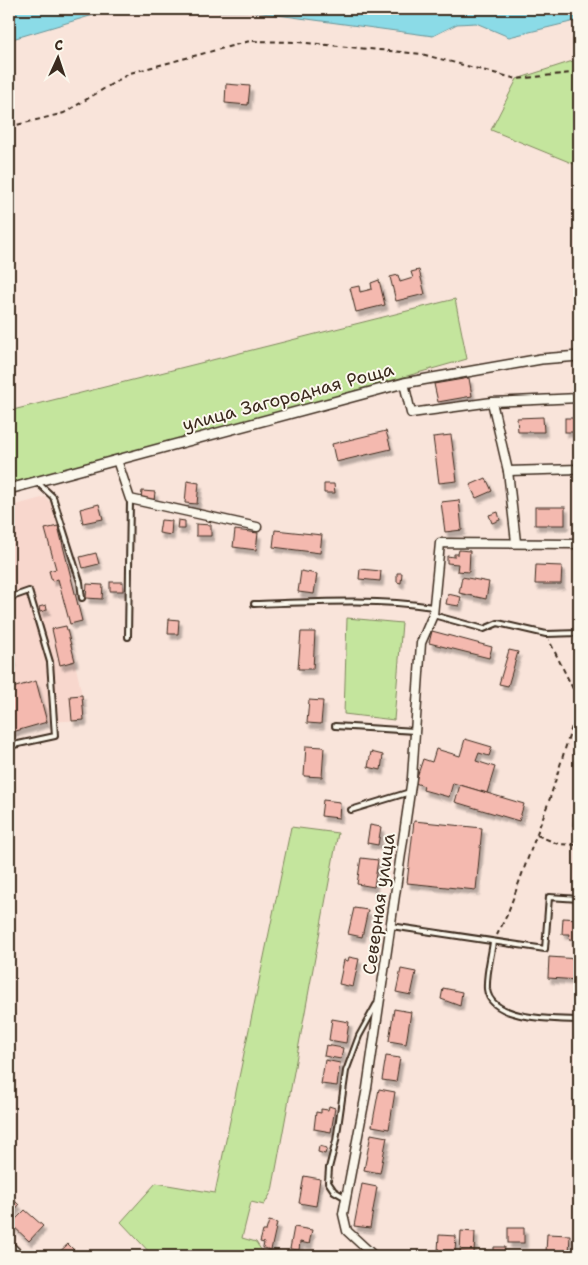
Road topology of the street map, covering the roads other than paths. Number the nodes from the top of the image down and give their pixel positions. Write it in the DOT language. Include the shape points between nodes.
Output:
graph roads {
  1 [pos="579,356"];
  2 [pos="404,383"];
  3 [pos="579,398"];
  4 [pos="492,402"];
  5 [pos="117,460"];
  6 [pos="579,469"];
  7 [pos="508,470"];
  8 [pos="36,482"];
  9 [pos="9,489"];
  10 [pos="130,499"];
  11 [pos="256,527"];
  12 [pos="516,542"];
  13 [pos="579,544"];
  14 [pos="9,598"];
  15 [pos="82,598"];
  16 [pos="254,604"];
  17 [pos="433,607"];
  18 [pos="432,615"];
  19 [pos="579,633"];
  20 [pos="128,637"];
  21 [pos="335,726"];
  22 [pos="415,731"];
  23 [pos="9,746"];
  24 [pos="410,792"];
  25 [pos="351,810"];
  26 [pos="579,899"];
  27 [pos="391,926"];
  28 [pos="493,942"];
  29 [pos="380,998"];
  30 [pos="579,1020"];
  31 [pos="346,1198"];
  32 [pos="9,1245"];
  33 [pos="20,1256"];
  34 [pos="374,1256"];
  1 -- 2 [label="street, улица Загородная Роща" via="541,359"];
  2 -- 4 [label="street" via="411,413"];
  2 -- 5 [label="street, улица Загородная Роща"];
  3 -- 4 [label="street"];
  4 -- 7 [label="street"];
  5 -- 8 [label="street, улица Загородная Роща"];
  5 -- 10 [label="street"];
  6 -- 7 [label="street"];
  7 -- 12 [label="street"];
  8 -- 9 [label="street, улица Загородная Роща"];
  8 -- 15 [label="lane" via="53,497"];
  10 -- 11 [label="street"];
  10 -- 20 [label="lane"];
  12 -- 13 [label="street"];
  12 -- 17 [label="street, Северная улица" via="440,543"];
  14 -- 23 [label="lane" via="29,592 50,662 55,736"];
  16 -- 17 [label="lane" via="407,602"];
  17 -- 18 [label="street, Северная улица"];
  18 -- 19 [label="lane" via="484,629 498,622 546,634"];
  18 -- 22 [label="street, Северная улица" via="421,643"];
  21 -- 22 [label="lane"];
  22 -- 24 [label="street, Северная улица"];
  24 -- 25 [label="lane"];
  24 -- 27 [label="street, Северная улица"];
  26 -- 28 [label="lane" via="549,897 546,949"];
  27 -- 28 [label="lane"];
  27 -- 29 [label="street, Северная улица"];
  28 -- 30 [label="lane" via="488,989 492,1001 504,1010 535,1018"];
  29 -- 31 [label="street, Северная улица"];
  29 -- 31 [label="lane" via="346,1071 336,1141 328,1168 328,1182 334,1191"];
  31 -- 34 [label="street, Северная улица" via="343,1214 347,1231"];
  32 -- 33 [label="street"];
}
